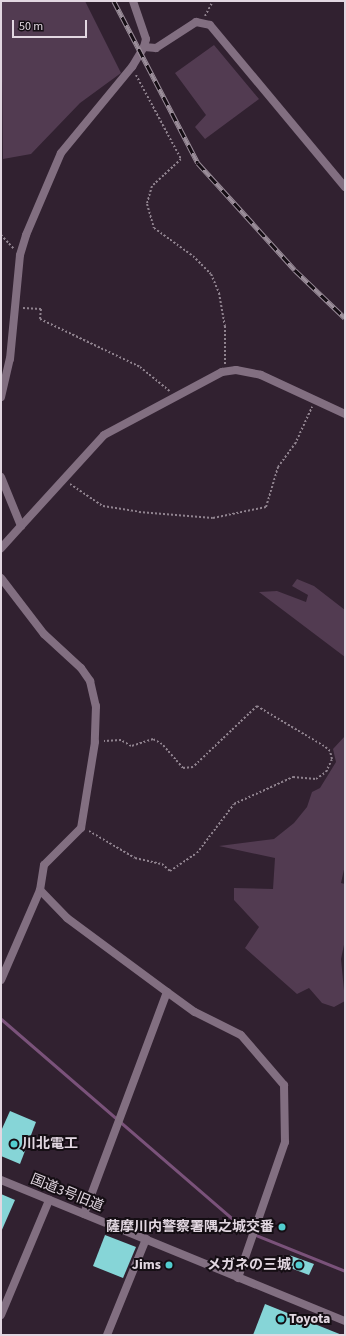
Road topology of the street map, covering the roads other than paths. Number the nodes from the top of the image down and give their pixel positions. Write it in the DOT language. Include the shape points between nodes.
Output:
graph roads {
  1 [pos="133,1"];
  2 [pos="144,47"];
  3 [pos="345,187"];
  4 [pos="1,397"];
  5 [pos="345,414"];
  6 [pos="1,477"];
  7 [pos="21,526"];
  8 [pos="1,548"];
  9 [pos="1,578"];
  10 [pos="40,890"];
  11 [pos="1,980"];
  12 [pos="167,992"];
  13 [pos="1,1180"];
  14 [pos="49,1200"];
  15 [pos="84,1214"];
  16 [pos="146,1239"];
  17 [pos="238,1278"];
  18 [pos="1,1315"];
  19 [pos="345,1321"];
  20 [pos="107,1335"];
  1 -- 2 [label="street" via="146,39"];
  2 -- 3 [label="street" via="156,48 196,22 210,24"];
  2 -- 4 [label="street" via="132,67 61,153 44,188 20,255 10,359"];
  5 -- 7 [label="street" via="261,375 236,370 225,371 104,435"];
  6 -- 7 [label="street"];
  7 -- 8 [label="street"];
  9 -- 10 [label="street" via="44,634 81,668 90,681 96,706 95,742 80,828 44,865"];
  10 -- 11 [label="street"];
  10 -- 12 [label="street" via="67,918"];
  12 -- 15 [label="street"];
  12 -- 17 [label="street" via="195,1012 241,1035 284,1085 285,1142"];
  13 -- 14 [label="street, 国道3号旧道"];
  14 -- 15 [label="street, 国道3号旧道"];
  14 -- 18 [label="street"];
  15 -- 16 [label="street, 国道3号旧道"];
  16 -- 17 [label="street, 国道3号旧道"];
  16 -- 20 [label="street"];
  17 -- 19 [label="street, 国道3号旧道"];
}
